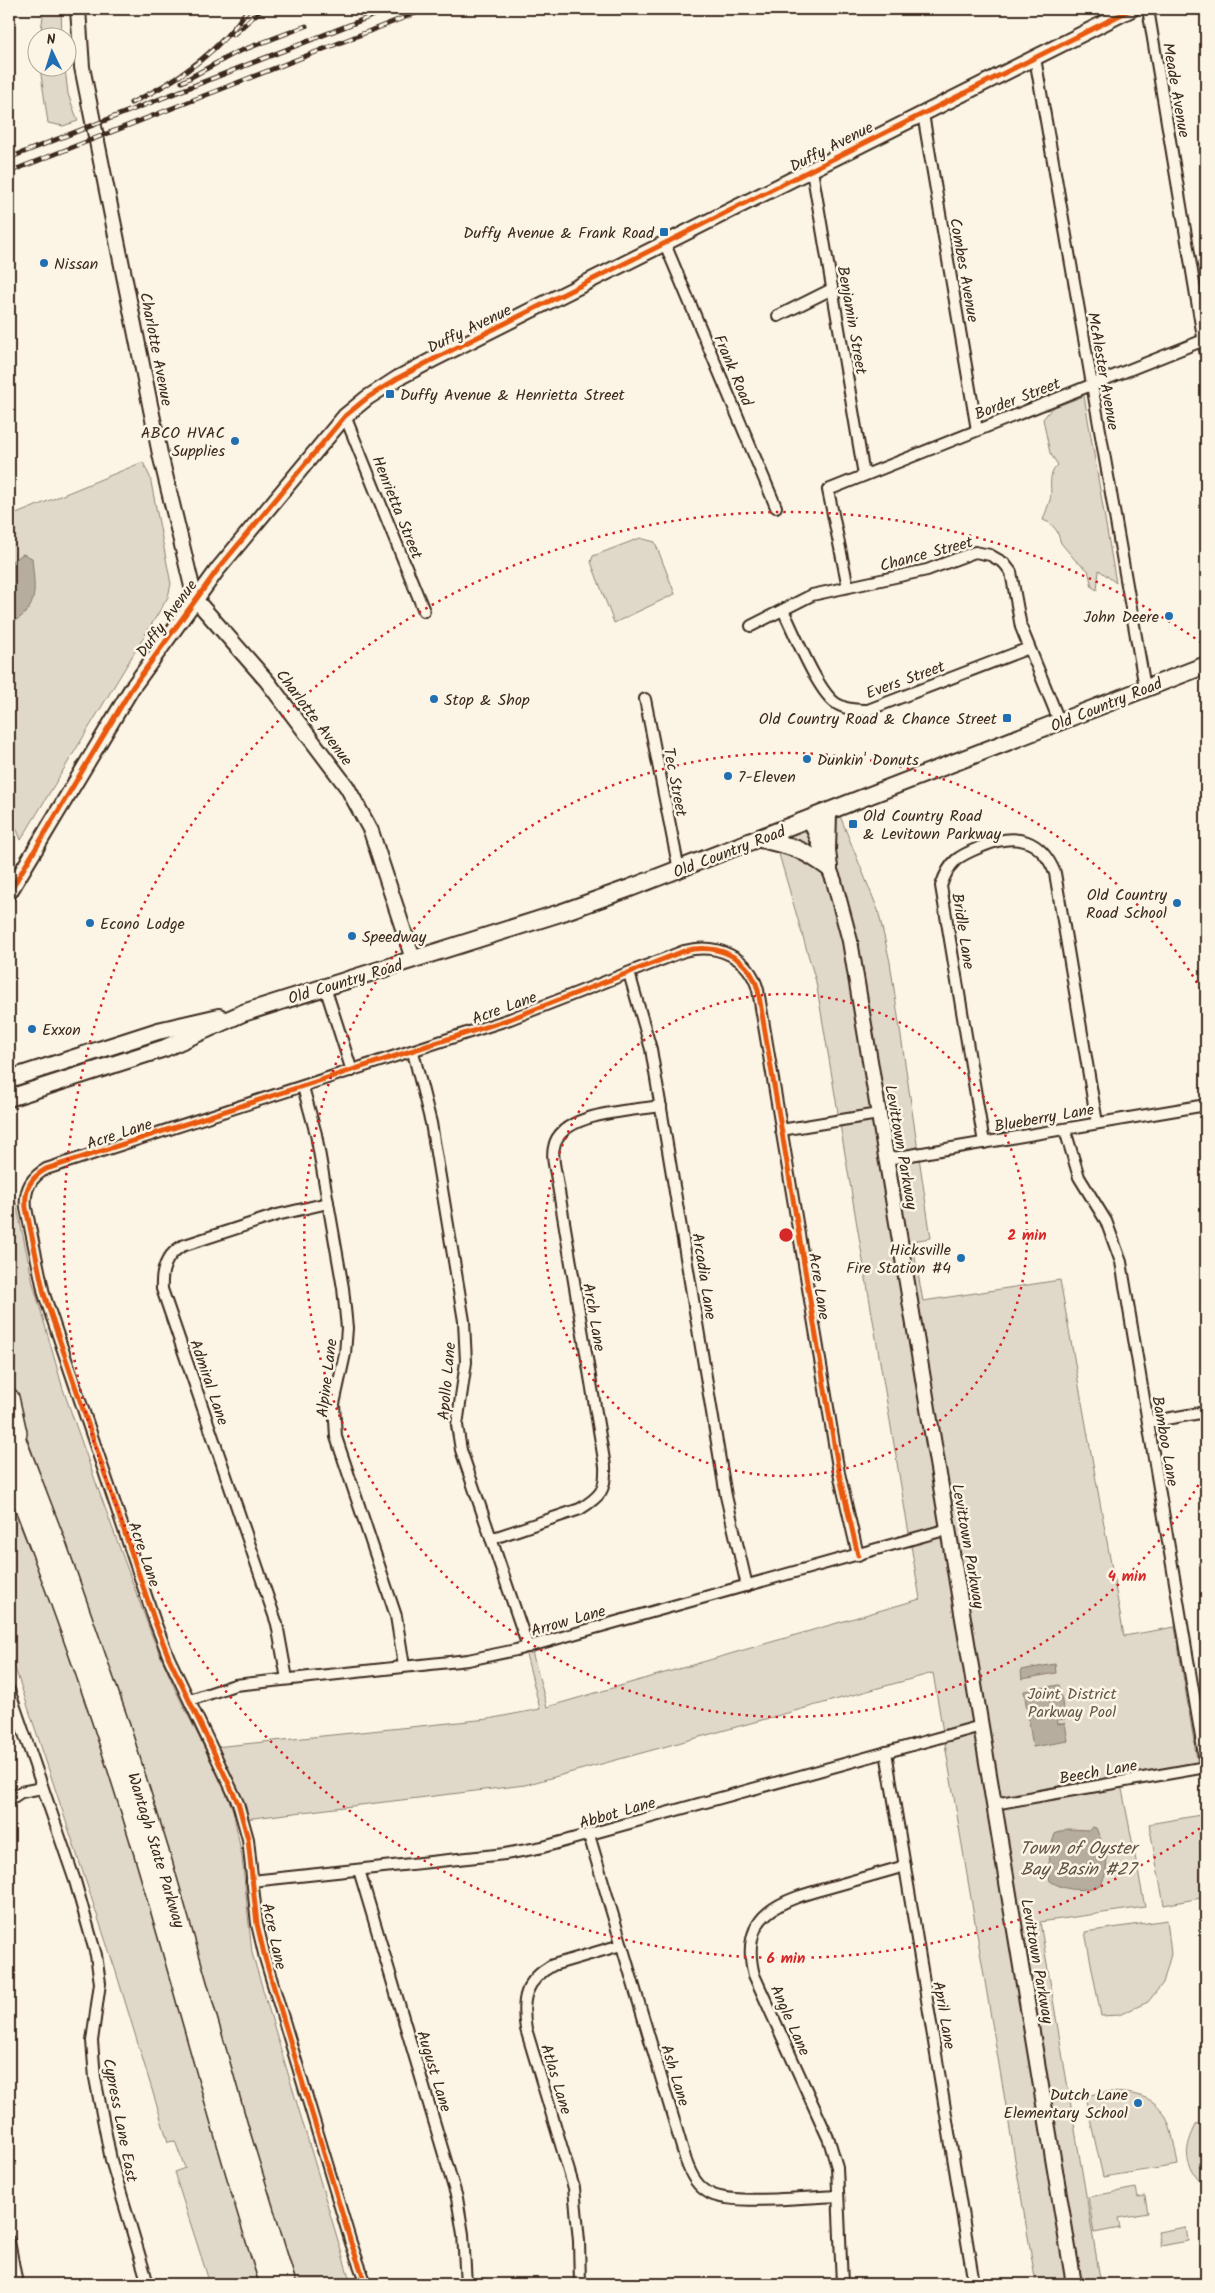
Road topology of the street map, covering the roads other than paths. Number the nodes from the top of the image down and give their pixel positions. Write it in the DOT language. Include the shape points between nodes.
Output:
graph roads {
  1 [pos="78,9"];
  2 [pos="1132,9"];
  3 [pos="1148,9"];
  4 [pos="1035,58"];
  5 [pos="924,114"];
  6 [pos="812,170"];
  7 [pos="665,244"];
  8 [pos="832,289"];
  9 [pos="778,316"];
  10 [pos="1204,340"];
  11 [pos="1206,355"];
  12 [pos="1091,386"];
  13 [pos="345,416"];
  14 [pos="977,430"];
  15 [pos="864,475"];
  16 [pos="776,507"];
  17 [pos="848,587"];
  18 [pos="195,599"];
  19 [pos="783,610"];
  20 [pos="424,611"];
  21 [pos="751,626"];
  22 [pos="1029,648"];
  23 [pos="1206,665"];
  24 [pos="1145,688"];
  25 [pos="644,700"];
  26 [pos="1060,723"];
  27 [pos="828,813"];
  28 [pos="810,819"];
  29 [pos="760,839"];
  30 [pos="829,868"];
  31 [pos="679,870"];
  32 [pos="9,893"];
  33 [pos="414,959"];
  34 [pos="629,973"];
  35 [pos="325,987"];
  36 [pos="243,1013"];
  37 [pos="413,1052"];
  38 [pos="352,1071"];
  39 [pos="9,1079"];
  40 [pos="303,1087"];
  41 [pos="9,1098"];
  42 [pos="1206,1105"];
  43 [pos="661,1106"];
  44 [pos="878,1114"];
  45 [pos="1097,1123"];
  46 [pos="781,1130"];
  47 [pos="1065,1130"];
  48 [pos="984,1142"];
  49 [pos="886,1158"];
  50 [pos="328,1203"];
  51 [pos="9,1398"];
  52 [pos="1206,1412"];
  53 [pos="9,1422"];
  54 [pos="1148,1422"];
  55 [pos="15,1460"];
  56 [pos="948,1529"];
  57 [pos="491,1539"];
  58 [pos="858,1555"];
  59 [pos="747,1586"];
  60 [pos="528,1647"];
  61 [pos="404,1666"];
  62 [pos="287,1679"];
  63 [pos="9,1690"];
  64 [pos="190,1700"];
  65 [pos="981,1726"];
  66 [pos="886,1752"];
  67 [pos="1206,1767"];
  68 [pos="42,1788"];
  69 [pos="9,1800"];
  70 [pos="994,1804"];
  71 [pos="589,1835"];
  72 [pos="905,1866"];
  73 [pos="359,1870"];
  74 [pos="252,1881"];
  75 [pos="622,1945"];
  76 [pos="838,2196"];
  77 [pos="9,2241"];
  78 [pos="17,2284"];
  79 [pos="148,2284"];
  80 [pos="270,2284"];
  81 [pos="286,2284"];
  82 [pos="366,2284"];
  83 [pos="466,2284"];
  84 [pos="580,2284"];
  85 [pos="842,2284"];
  86 [pos="974,2284"];
  87 [pos="1074,2284"];
  1 -- 18 [label="street, Charlotte Avenue" via="82,68 157,440"];
  2 -- 4 [label="street, Duffy Avenue"];
  3 -- 10 [label="street, Meade Avenue"];
  4 -- 5 [label="street, Duffy Avenue"];
  4 -- 12 [label="street, McAlester Avenue"];
  5 -- 6 [label="street, Duffy Avenue"];
  5 -- 14 [label="street, Combes Avenue"];
  6 -- 7 [label="street, Duffy Avenue"];
  6 -- 8 [label="street, Benjamin Street"];
  7 -- 13 [label="street, Duffy Avenue" via="401,376"];
  7 -- 16 [label="street, Frank Road"];
  8 -- 9 [label="street"];
  8 -- 15 [label="street, Benjamin Street"];
  10 -- 11 [label="street, Meade Avenue"];
  10 -- 12 [label="street, Border Street"];
  12 -- 14 [label="street, Border Street"];
  12 -- 24 [label="street, McAlester Avenue"];
  13 -- 18 [label="street, Duffy Avenue"];
  13 -- 20 [label="street, Henrietta Street"];
  14 -- 15 [label="street, Border Street"];
  15 -- 17 [label="street, Border Street" via="828,490"];
  17 -- 19 [label="street, Chance Street" via="812,595"];
  17 -- 22 [label="street, Chance Street" via="926,570 975,552 990,554 1011,572 1021,627"];
  18 -- 32 [label="street, Duffy Avenue" via="132,688"];
  18 -- 33 [label="street, Charlotte Avenue" via="266,681 347,787 371,831"];
  19 -- 21 [label="street, Chance Street"];
  19 -- 22 [label="street, Evers Street" via="824,693 837,704 850,709 868,710"];
  22 -- 26 [label="street, Chance Street"];
  23 -- 24 [label="main road, Old Country Road"];
  24 -- 26 [label="main road, Old Country Road"];
  25 -- 31 [label="street, Tec Street"];
  26 -- 27 [label="main road, Old Country Road"];
  27 -- 28 [label="main road, Old Country Road"];
  27 -- 30 [label="main road"];
  28 -- 29 [label="main road, Old Country Road"];
  28 -- 30 [label="street, Levittown Parkway"];
  29 -- 30 [label="main road" via="808,852"];
  29 -- 31 [label="main road, Old Country Road"];
  30 -- 44 [label="street, Levittown Parkway" via="850,941"];
  31 -- 33 [label="main road, Old Country Road" via="566,912"];
  33 -- 35 [label="main road, Old Country Road"];
  34 -- 37 [label="street, Acre Lane" via="510,1020"];
  34 -- 43 [label="street, Arcadia Lane" via="651,1048"];
  34 -- 46 [label="street, Acre Lane" via="684,951 701,948 720,950 744,965 758,990"];
  35 -- 36 [label="main road, Old Country Road"];
  35 -- 38 [label="street"];
  36 -- 39 [label="main road, Old Country Road" via="158,1031"];
  36 -- 41 [label="main road, Old Country Road" via="165,1048"];
  37 -- 38 [label="street, Acre Lane"];
  37 -- 57 [label="street, Apollo Lane" via="431,1124 464,1321 466,1362 458,1436"];
  38 -- 40 [label="street, Acre Lane"];
  40 -- 50 [label="street, Alpine Lane" via="316,1134"];
  40 -- 64 [label="street, Acre Lane" via="46,1169 30,1182 27,1192 26,1208 36,1260 57,1336 155,1622"];
  42 -- 45 [label="street, Blueberry Lane"];
  43 -- 57 [label="street, Arch Lane" via="582,1119 561,1132 554,1145 556,1174 605,1466 603,1489 594,1501 580,1509"];
  43 -- 59 [label="street, Arcadia Lane" via="726,1496"];
  44 -- 46 [label="street"];
  44 -- 49 [label="street, Levittown Parkway"];
  45 -- 47 [label="street, Blueberry Lane"];
  45 -- 48 [label="street, Bridle Lane" via="1055,873 1040,850 1023,841 1006,839 954,860 946,870 941,886"];
  46 -- 58 [label="street, Acre Lane" via="839,1473"];
  47 -- 48 [label="street, Blueberry Lane"];
  47 -- 54 [label="street, Bamboo Lane" via="1079,1177 1106,1221 1121,1262"];
  48 -- 49 [label="street, Blueberry Lane"];
  49 -- 56 [label="street, Levittown Parkway"];
  50 -- 61 [label="street, Alpine Lane" via="347,1328 334,1404 336,1437 396,1616"];
  50 -- 62 [label="street, Admiral Lane" via="277,1215 182,1246 169,1257 162,1280 165,1298 277,1624"];
  51 -- 55 [label="highway"];
  52 -- 54 [label="street"];
  53 -- 55 [label="highway, Wantagh State Parkway"];
  54 -- 67 [label="street, Bamboo Lane"];
  55 -- 80 [label="highway, Wantagh State Parkway" via="143,1851"];
  55 -- 81 [label="highway, Wantagh State Parkway" via="118,1721"];
  56 -- 58 [label="street, Arrow Lane"];
  56 -- 65 [label="street, Levittown Parkway"];
  57 -- 60 [label="street, Apollo Lane"];
  58 -- 59 [label="street, Arrow Lane"];
  59 -- 60 [label="street, Arrow Lane"];
  60 -- 61 [label="street, Arrow Lane" via="468,1660"];
  61 -- 62 [label="street, Arrow Lane"];
  62 -- 64 [label="street, Arrow Lane" via="235,1685"];
  63 -- 68 [label="street, Cypress Lane East"];
  64 -- 74 [label="street, Acre Lane" via="238,1803 248,1840"];
  65 -- 66 [label="street, Abbot Lane"];
  65 -- 70 [label="street, Levittown Parkway"];
  66 -- 71 [label="street, Abbot Lane"];
  66 -- 72 [label="street, April Lane"];
  67 -- 70 [label="street, Beech Lane"];
  68 -- 69 [label="street" via="21,1792"];
  68 -- 79 [label="street, Cypress Lane East" via="96,1955 100,1983 92,2041 94,2078 111,2160"];
  70 -- 87 [label="street, Levittown Parkway"];
  71 -- 73 [label="street, Abbot Lane" via="505,1854"];
  71 -- 75 [label="street, Ash Lane"];
  72 -- 76 [label="street, Angle Lane" via="791,1898 773,1907 762,1918 749,1952 754,1975 829,2140 836,2167"];
  72 -- 86 [label="street, April Lane"];
  73 -- 74 [label="street, Abbot Lane"];
  73 -- 83 [label="street, August Lane" via="457,2198"];
  74 -- 82 [label="street, Acre Lane" via="265,1958"];
  75 -- 76 [label="street, Ash Lane" via="686,2161 696,2182 711,2194 731,2199"];
  75 -- 84 [label="street, Atlas Lane" via="544,1970 529,1987 523,2010 526,2030 574,2188"];
  76 -- 85 [label="street, Angle Lane"];
  77 -- 78 [label="street"];
}
